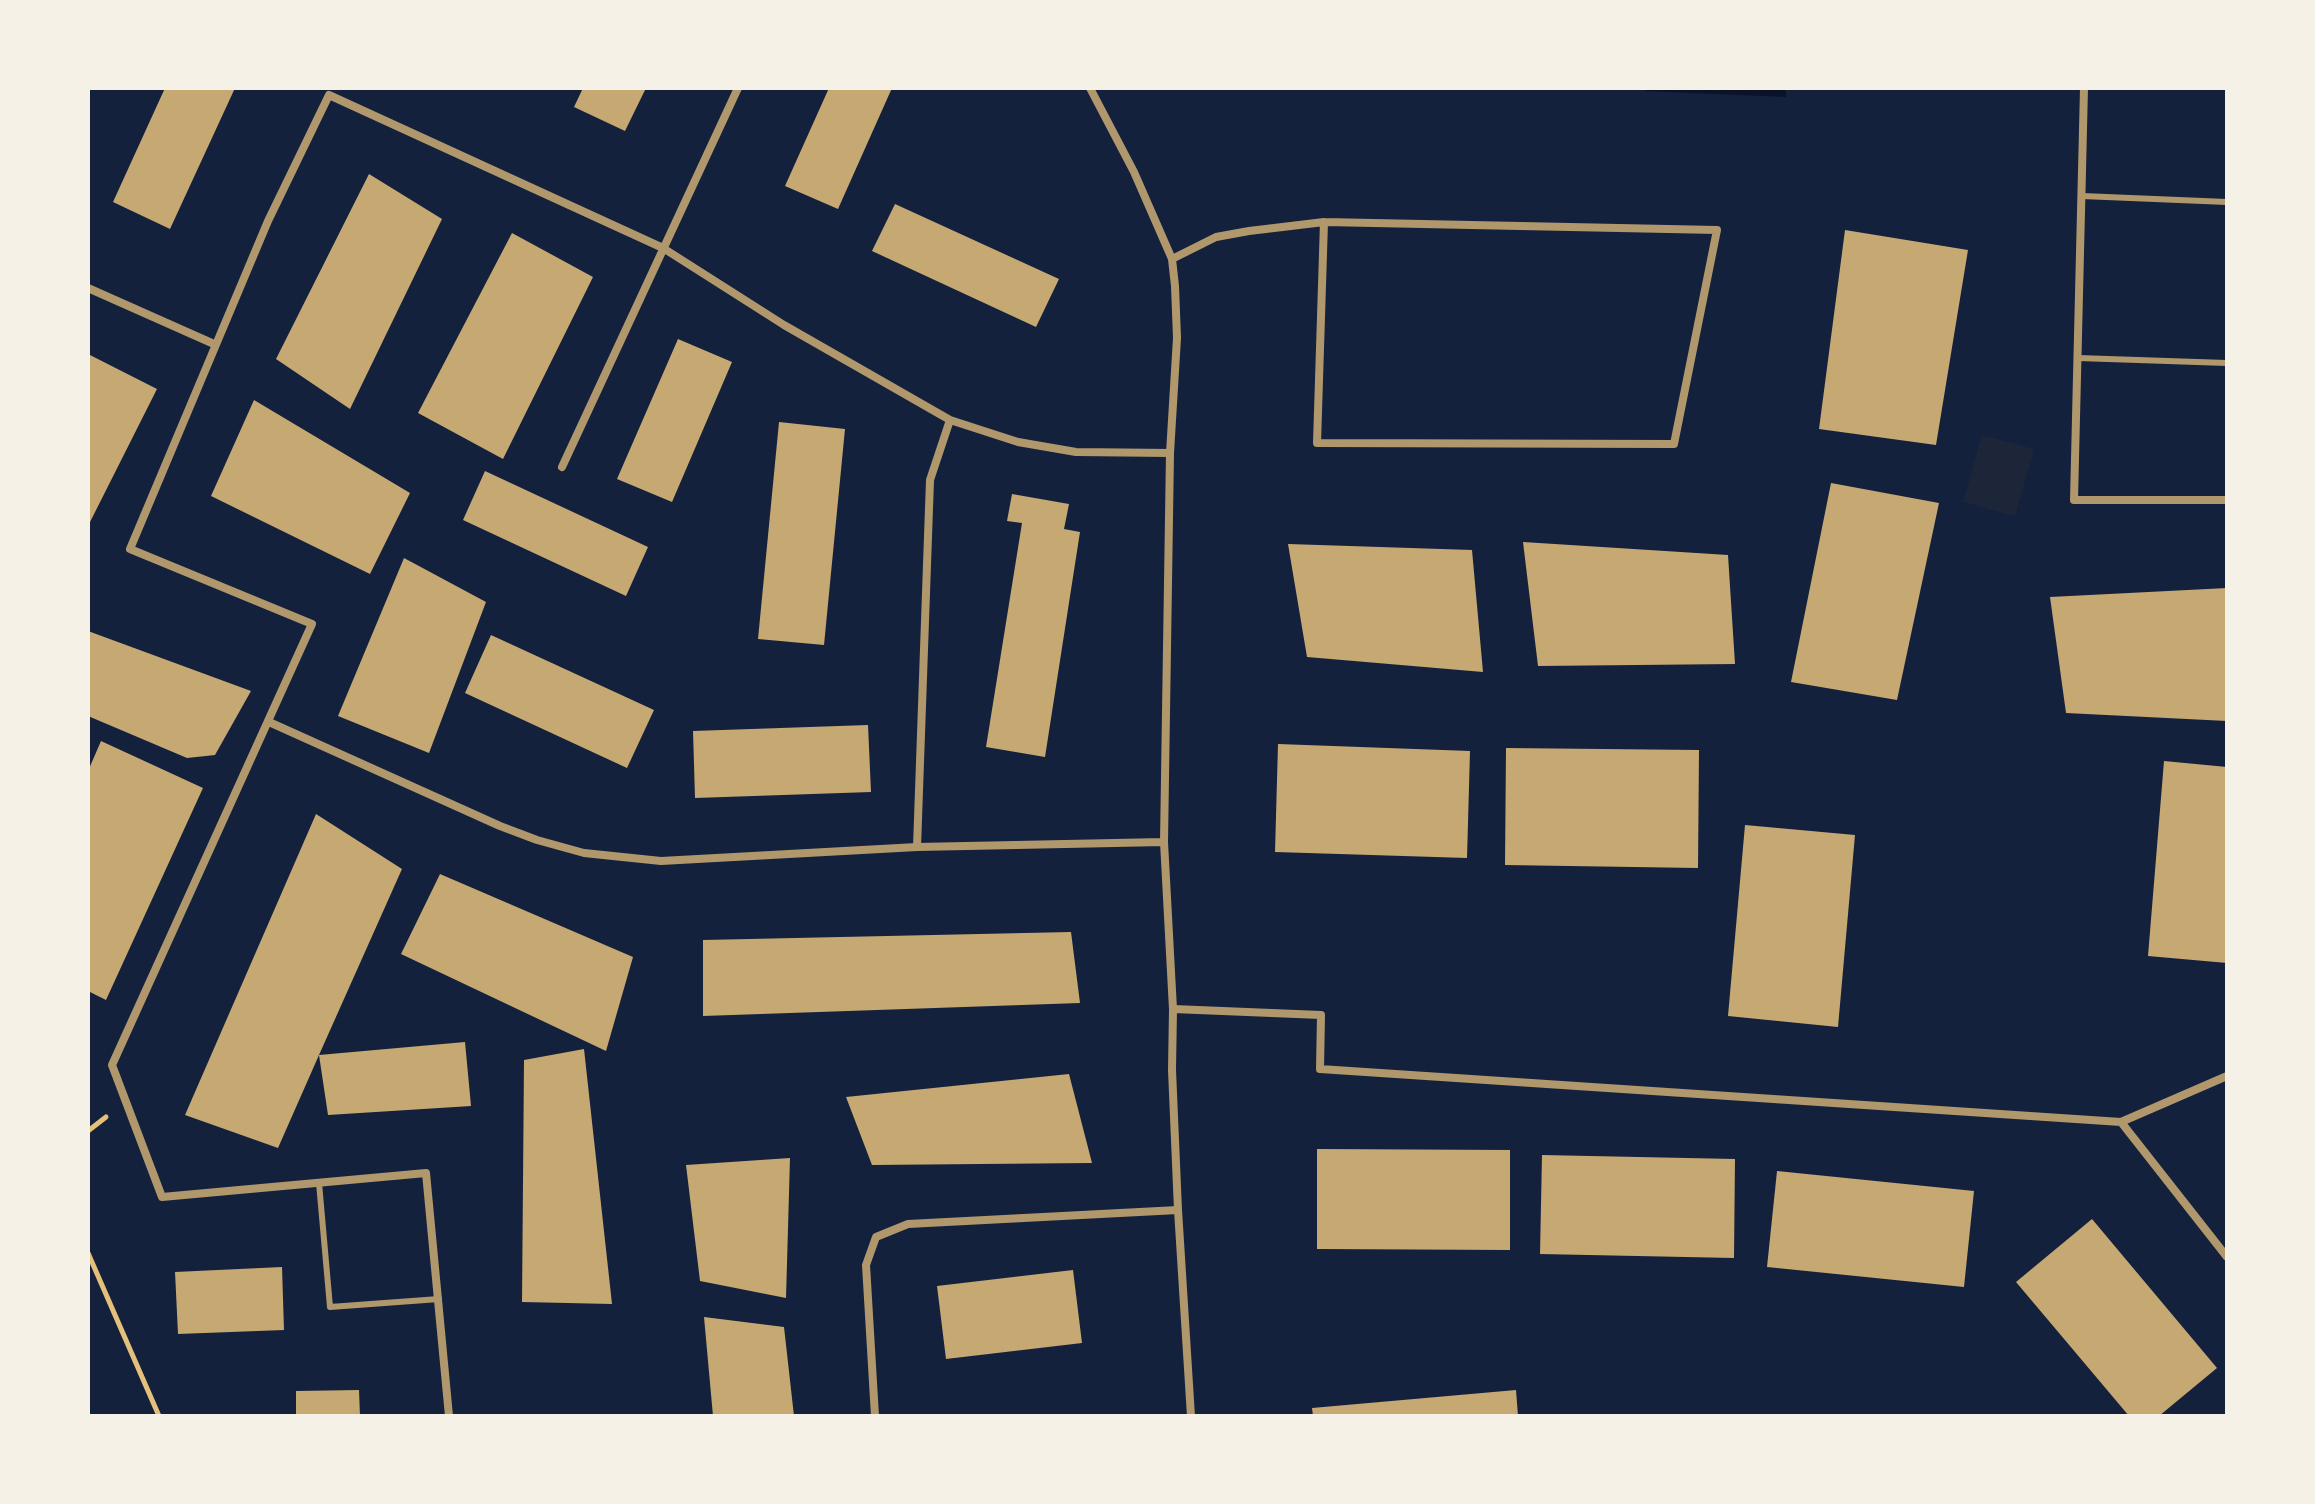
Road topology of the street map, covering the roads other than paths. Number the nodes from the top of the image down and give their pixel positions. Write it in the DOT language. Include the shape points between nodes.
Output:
graph roads {
  1 [pos="738,88"];
  2 [pos="1090,88"];
  3 [pos="2084,88"];
  4 [pos="2082,196"];
  5 [pos="2227,202"];
  6 [pos="1324,222"];
  7 [pos="663,248"];
  8 [pos="1172,259"];
  9 [pos="88,288"];
  10 [pos="214,344"];
  11 [pos="2078,358"];
  12 [pos="2227,363"];
  13 [pos="950,420"];
  14 [pos="1170,453"];
  15 [pos="562,467"];
  16 [pos="2227,500"];
  17 [pos="269,722"];
  18 [pos="1164,842"];
  19 [pos="917,847"];
  20 [pos="1173,1009"];
  21 [pos="2227,1076"];
  22 [pos="2121,1122"];
  23 [pos="319,1183"];
  24 [pos="1178,1210"];
  25 [pos="2227,1257"];
  26 [pos="439,1299"];
  27 [pos="449,1416"];
  28 [pos="875,1416"];
  29 [pos="1191,1416"];
  1 -- 7 [label="street"];
  2 -- 8 [label="street"];
  3 -- 4 [label="street"];
  4 -- 5 [label="lane"];
  4 -- 11 [label="street"];
  6 -- 6 [label="street" via="1717,230 1674,444 1317,443"];
  6 -- 8 [label="street" via="1216,237"];
  7 -- 10 [label="street" via="329,95"];
  7 -- 13 [label="street"];
  7 -- 15 [label="street"];
  8 -- 14 [label="street" via="1177,338"];
  9 -- 10 [label="street"];
  10 -- 17 [label="street" via="130,549 312,624"];
  11 -- 12 [label="lane"];
  11 -- 16 [label="street" via="2074,500"];
  13 -- 14 [label="street" via="1018,442 1076,452"];
  13 -- 19 [label="street" via="930,480"];
  14 -- 18 [label="street"];
  17 -- 19 [label="street" via="500,826 584,853 661,861"];
  17 -- 23 [label="street" via="112,1065 162,1197"];
  18 -- 19 [label="street"];
  18 -- 20 [label="street"];
  20 -- 22 [label="street" via="1321,1015 1320,1069"];
  20 -- 24 [label="street"];
  21 -- 22 [label="street"];
  22 -- 25 [label="street"];
  23 -- 26 [label="lane" via="330,1307"];
  23 -- 26 [label="street" via="426,1173"];
  24 -- 28 [label="street" via="908,1224 876,1237 866,1265"];
  24 -- 29 [label="street"];
  26 -- 27 [label="street"];
}
